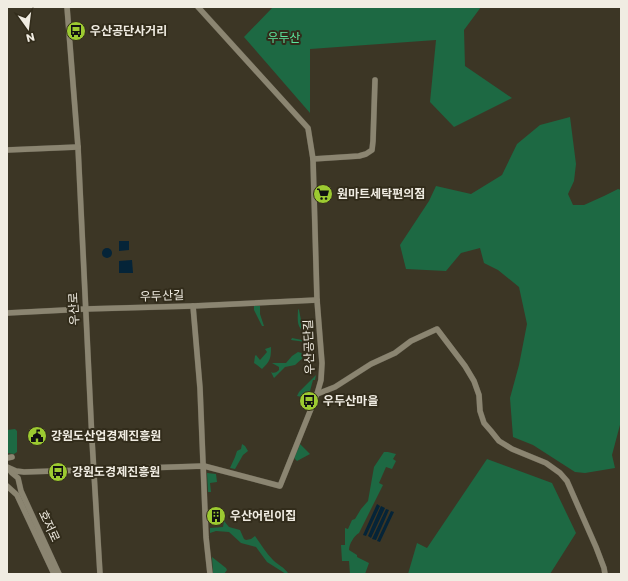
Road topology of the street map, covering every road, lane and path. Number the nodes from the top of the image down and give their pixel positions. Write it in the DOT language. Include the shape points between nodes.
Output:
graph roads {
  1 [pos="67,7"];
  2 [pos="198,7"];
  3 [pos="375,80"];
  4 [pos="78,147"];
  5 [pos="7,150"];
  6 [pos="313,159"];
  7 [pos="317,300"];
  8 [pos="193,306"];
  9 [pos="85,309"];
  10 [pos="7,313"];
  11 [pos="317,394"];
  12 [pos="204,466"];
  13 [pos="7,467"];
  14 [pos="93,469"];
  15 [pos="24,472"];
  16 [pos="18,478"];
  17 [pos="19,487"];
  18 [pos="10,488"];
  19 [pos="54,574"];
  20 [pos="59,574"];
  21 [pos="100,574"];
  22 [pos="210,574"];
  23 [pos="605,574"];
  1 -- 4 [label="street, 우산로"];
  2 -- 6 [label="street, 우산공단길" via="308,128"];
  3 -- 6 [label="street" via="372,150 359,156"];
  4 -- 5 [label="street"];
  4 -- 9 [label="street, 우산로"];
  6 -- 7 [label="street, 우산공단길"];
  7 -- 8 [label="street, 우두산길"];
  7 -- 11 [label="street, 우산공단길" via="322,367"];
  8 -- 9 [label="street, 우두산길"];
  8 -- 12 [label="street"];
  9 -- 10 [label="street, 우두산길"];
  9 -- 14 [label="street, 우산로"];
  11 -- 12 [label="street, 우산공단길" via="280,486"];
  11 -- 23 [label="street" via="335,387 411,341 437,329 474,381 484,422 499,441 546,463 567,481"];
  12 -- 14 [label="street, 우산공단길"];
  12 -- 22 [label="street"];
  13 -- 15 [label="street, 우산공단길"];
  13 -- 16 [label="street"];
  14 -- 15 [label="street, 우산공단길"];
  14 -- 21 [label="street, 우산로"];
  15 -- 16 [label="street"];
  16 -- 17 [label="street, 호저로"];
  17 -- 18 [label="street, 호저로"];
  17 -- 20 [label="street, 호저로"];
  18 -- 19 [label="street, 호저로" via="22,503"];
}
